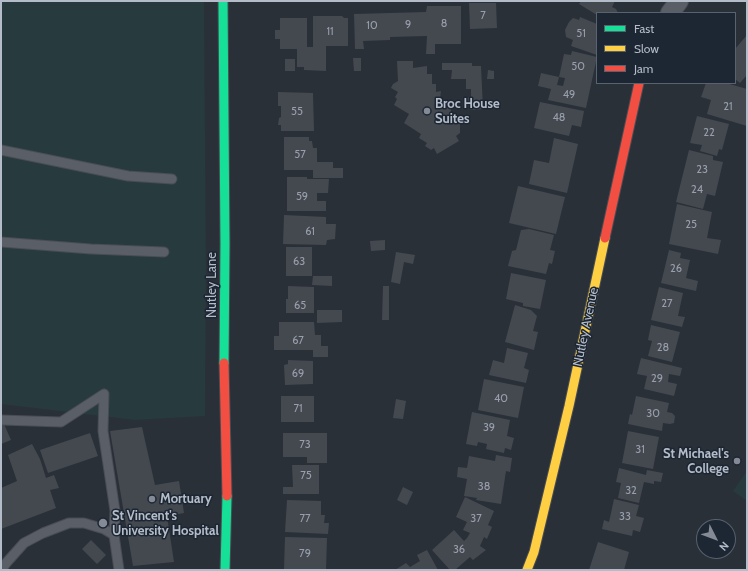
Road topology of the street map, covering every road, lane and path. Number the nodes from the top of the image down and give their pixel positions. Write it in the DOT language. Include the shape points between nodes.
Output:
graph roads {
  1 [pos="223,1"];
  2 [pos="679,1"];
  3 [pos="671,12"];
  4 [pos="639,84"];
  5 [pos="1,150"];
  6 [pos="172,179"];
  7 [pos="1,242"];
  8 [pos="164,252"];
  9 [pos="1,420"];
  10 [pos="114,535"];
  11 [pos="1,570"];
  12 [pos="119,570"];
  13 [pos="225,570"];
  14 [pos="527,570"];
  1 -- 13 [label="street, Nutley Lane" via="224,372 227,484"];
  2 -- 3 [label="street"];
  4 -- 14 [label="street, Nutley Avenue" via="569,406 534,552"];
  5 -- 6 [label="lane" via="128,176"];
  7 -- 8 [label="lane"];
  9 -- 10 [label="lane" via="61,422 104,394 103,431 115,511"];
  10 -- 11 [label="lane" via="84,523 70,523 24,543"];
  10 -- 12 [label="lane"];
}
